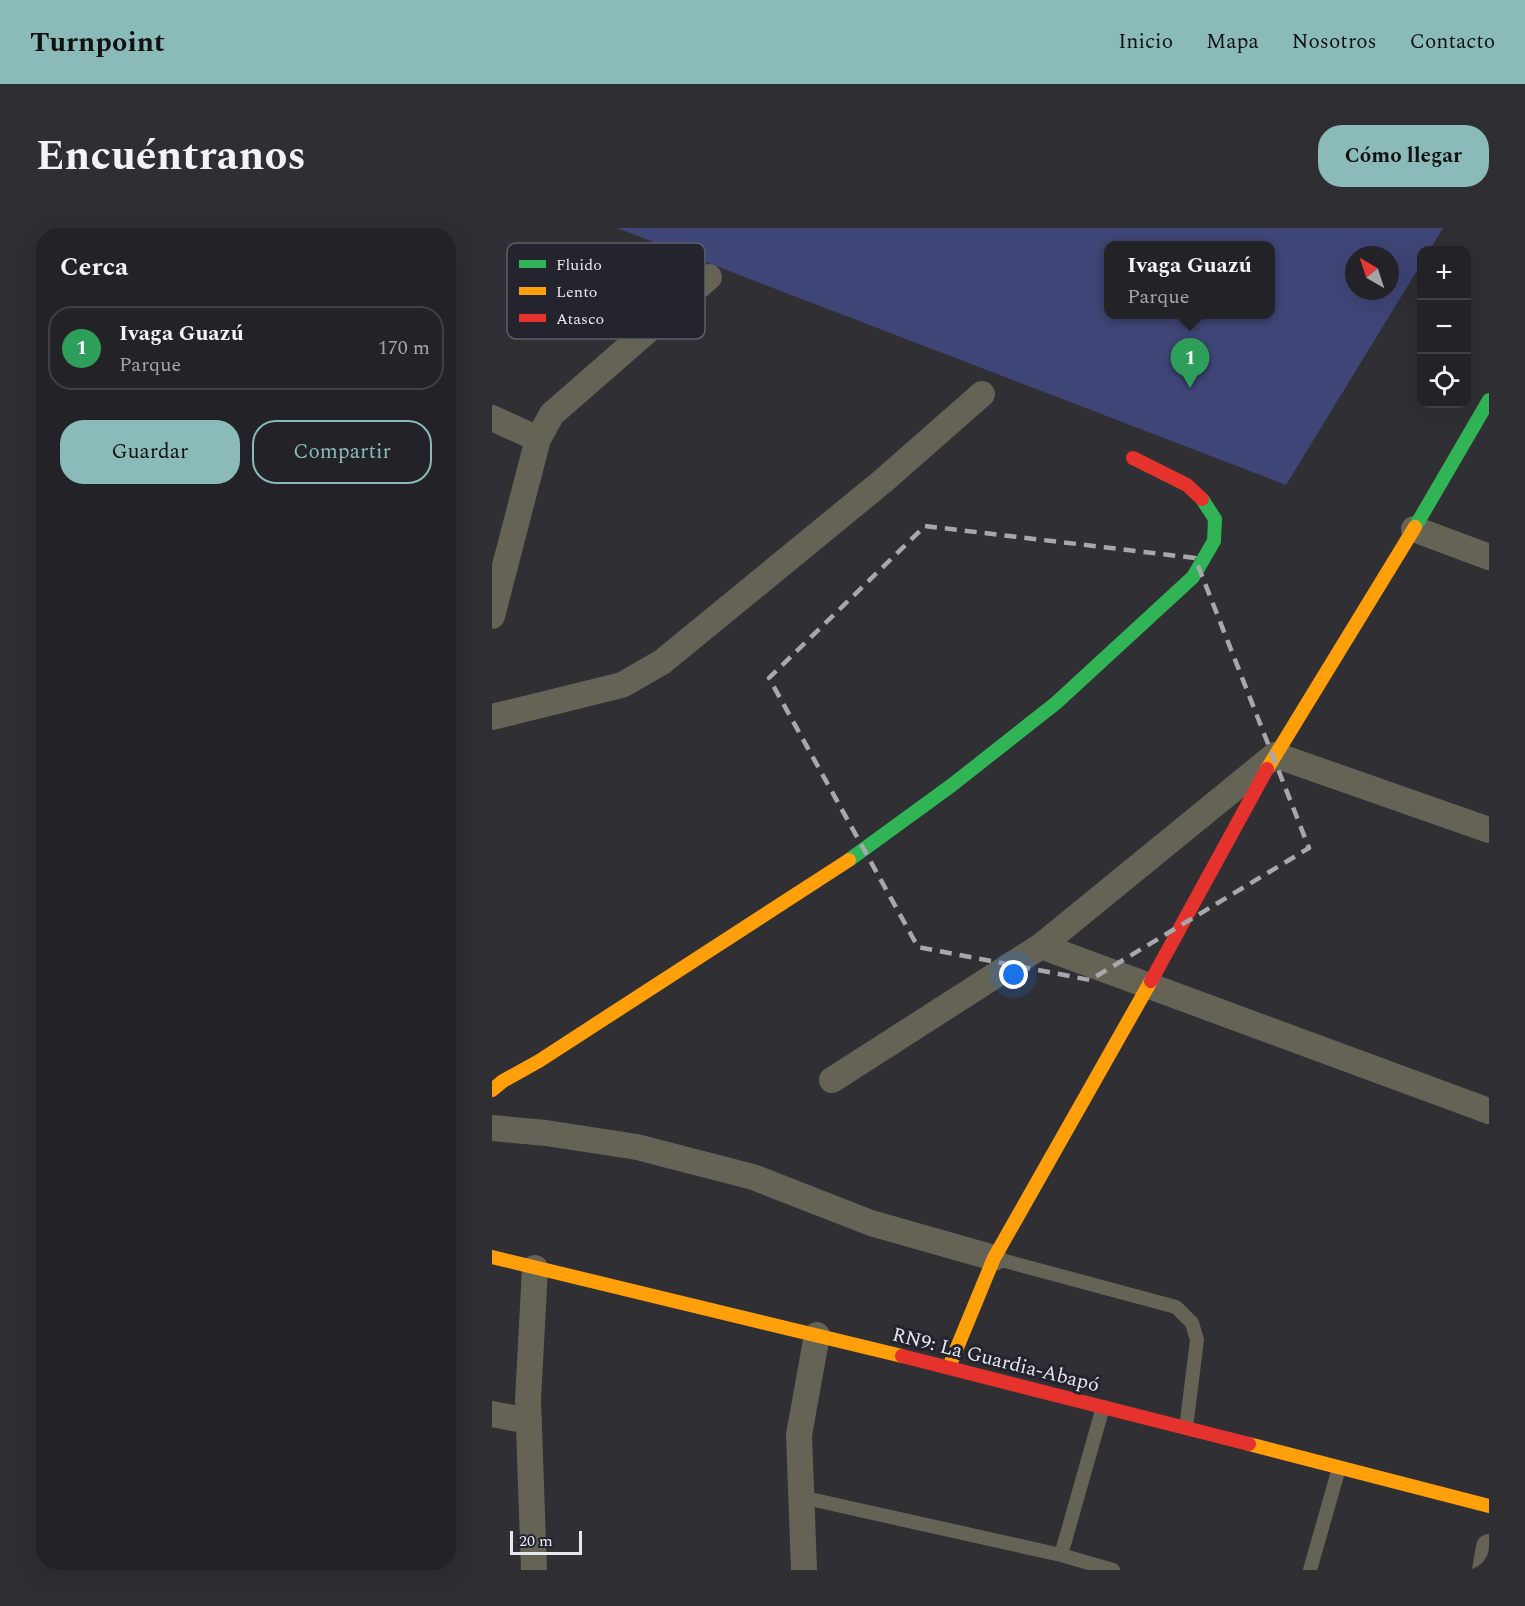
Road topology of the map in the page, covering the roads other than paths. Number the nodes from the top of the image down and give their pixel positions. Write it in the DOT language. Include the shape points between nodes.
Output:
graph roads {
  1 [pos="709,277"];
  2 [pos="705,280"];
  3 [pos="638,339"];
  4 [pos="982,394"];
  5 [pos="1489,400"];
  6 [pos="492,418"];
  7 [pos="538,439"];
  8 [pos="1133,458"];
  9 [pos="1414,529"];
  10 [pos="1489,557"];
  11 [pos="492,616"];
  12 [pos="492,717"];
  13 [pos="1275,754"];
  14 [pos="1489,830"];
  15 [pos="1041,946"];
  16 [pos="1148,987"];
  17 [pos="832,1080"];
  18 [pos="492,1090"];
  19 [pos="1489,1111"];
  20 [pos="492,1128"];
  21 [pos="492,1257"];
  22 [pos="994,1258"];
  23 [pos="536,1268"];
  24 [pos="817,1335"];
  25 [pos="949,1367"];
  26 [pos="1103,1406"];
  27 [pos="492,1414"];
  28 [pos="529,1421"];
  29 [pos="1186,1428"];
  30 [pos="1339,1468"];
  31 [pos="801,1497"];
  32 [pos="1489,1506"];
  33 [pos="1489,1547"];
  34 [pos="1061,1555"];
  35 [pos="534,1570"];
  36 [pos="804,1570"];
  37 [pos="1113,1570"];
  38 [pos="1310,1570"];
  39 [pos="1485,1570"];
  1 -- 2 [label="street"];
  3 -- 7 [label="street" via="552,414"];
  4 -- 12 [label="street" via="883,482 662,662 622,685"];
  5 -- 9 [label="main road"];
  6 -- 7 [label="street"];
  7 -- 11 [label="street"];
  8 -- 18 [label="main road" via="1187,485 1215,519 1214,541 1193,578 1056,703 915,812 849,860"];
  9 -- 10 [label="street"];
  9 -- 13 [label="main road"];
  13 -- 14 [label="street"];
  13 -- 15 [label="street"];
  13 -- 16 [label="main road"];
  15 -- 16 [label="street"];
  15 -- 17 [label="street"];
  16 -- 19 [label="street"];
  16 -- 22 [label="main road"];
  20 -- 22 [label="street" via="637,1147 753,1177 871,1223"];
  21 -- 23 [label="main road, RN9: La Guardia-Abapó"];
  22 -- 25 [label="main road"];
  22 -- 29 [label="lane" via="1176,1307 1192,1323 1197,1340"];
  23 -- 24 [label="main road, RN9: La Guardia-Abapó"];
  23 -- 28 [label="street"];
  24 -- 25 [label="main road, RN9: La Guardia-Abapó"];
  24 -- 31 [label="street" via="799,1435"];
  25 -- 26 [label="main road, RN9: La Guardia-Abapó"];
  26 -- 29 [label="main road, RN9: La Guardia-Abapó"];
  26 -- 34 [label="lane"];
  27 -- 28 [label="street"];
  28 -- 35 [label="street"];
  29 -- 30 [label="main road, RN9: La Guardia-Abapó"];
  30 -- 32 [label="main road, RN9: La Guardia-Abapó"];
  30 -- 38 [label="lane"];
  31 -- 34 [label="lane"];
  31 -- 36 [label="street"];
  33 -- 39 [label="street"];
  34 -- 37 [label="lane"];
}
